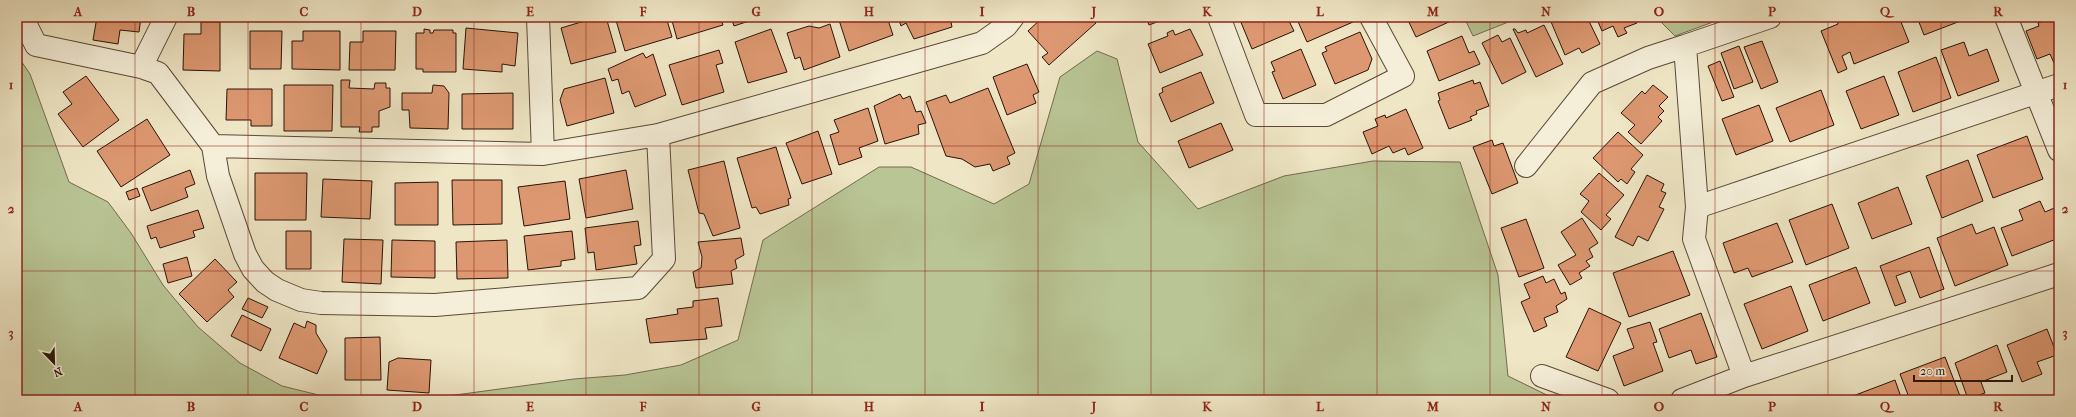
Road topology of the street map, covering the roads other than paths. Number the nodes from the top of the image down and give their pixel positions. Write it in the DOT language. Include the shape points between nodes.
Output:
graph roads {
  1 [pos="22,17"];
  2 [pos="166,17"];
  3 [pos="538,17"];
  4 [pos="1013,17"];
  5 [pos="1219,17"];
  6 [pos="1371,17"];
  7 [pos="1770,17"];
  8 [pos="2006,17"];
  9 [pos="1685,46"];
  10 [pos="141,67"];
  11 [pos="2059,85"];
  12 [pos="2035,92"];
  13 [pos="658,135"];
  14 [pos="213,146"];
  15 [pos="2059,150"];
  16 [pos="543,154"];
  17 [pos="1526,166"];
  18 [pos="1697,207"];
  19 [pos="2059,274"];
  20 [pos="1542,376"];
  21 [pos="1744,376"];
  22 [pos="1608,400"];
  23 [pos="1682,400"];
  1 -- 10 [label="street" via="36,45"];
  2 -- 10 [label="street"];
  3 -- 16 [label="street"];
  4 -- 13 [label="street" via="1006,26 982,43"];
  5 -- 6 [label="street" via="1256,115 1326,115 1403,76"];
  7 -- 9 [label="street"];
  8 -- 12 [label="street"];
  9 -- 17 [label="street" via="1648,58 1592,84"];
  9 -- 18 [label="street"];
  10 -- 14 [label="street" via="158,73"];
  11 -- 12 [label="street"];
  12 -- 15 [label="street"];
  12 -- 18 [label="street"];
  13 -- 14 [label="street" via="664,259 638,288 435,305 321,303 302,300 265,282 245,254 218,176"];
  13 -- 16 [label="street"];
  14 -- 16 [label="street"];
  18 -- 21 [label="street" via="1694,239"];
  19 -- 21 [label="street"];
  20 -- 22 [label="street"];
  21 -- 23 [label="street"];
}
